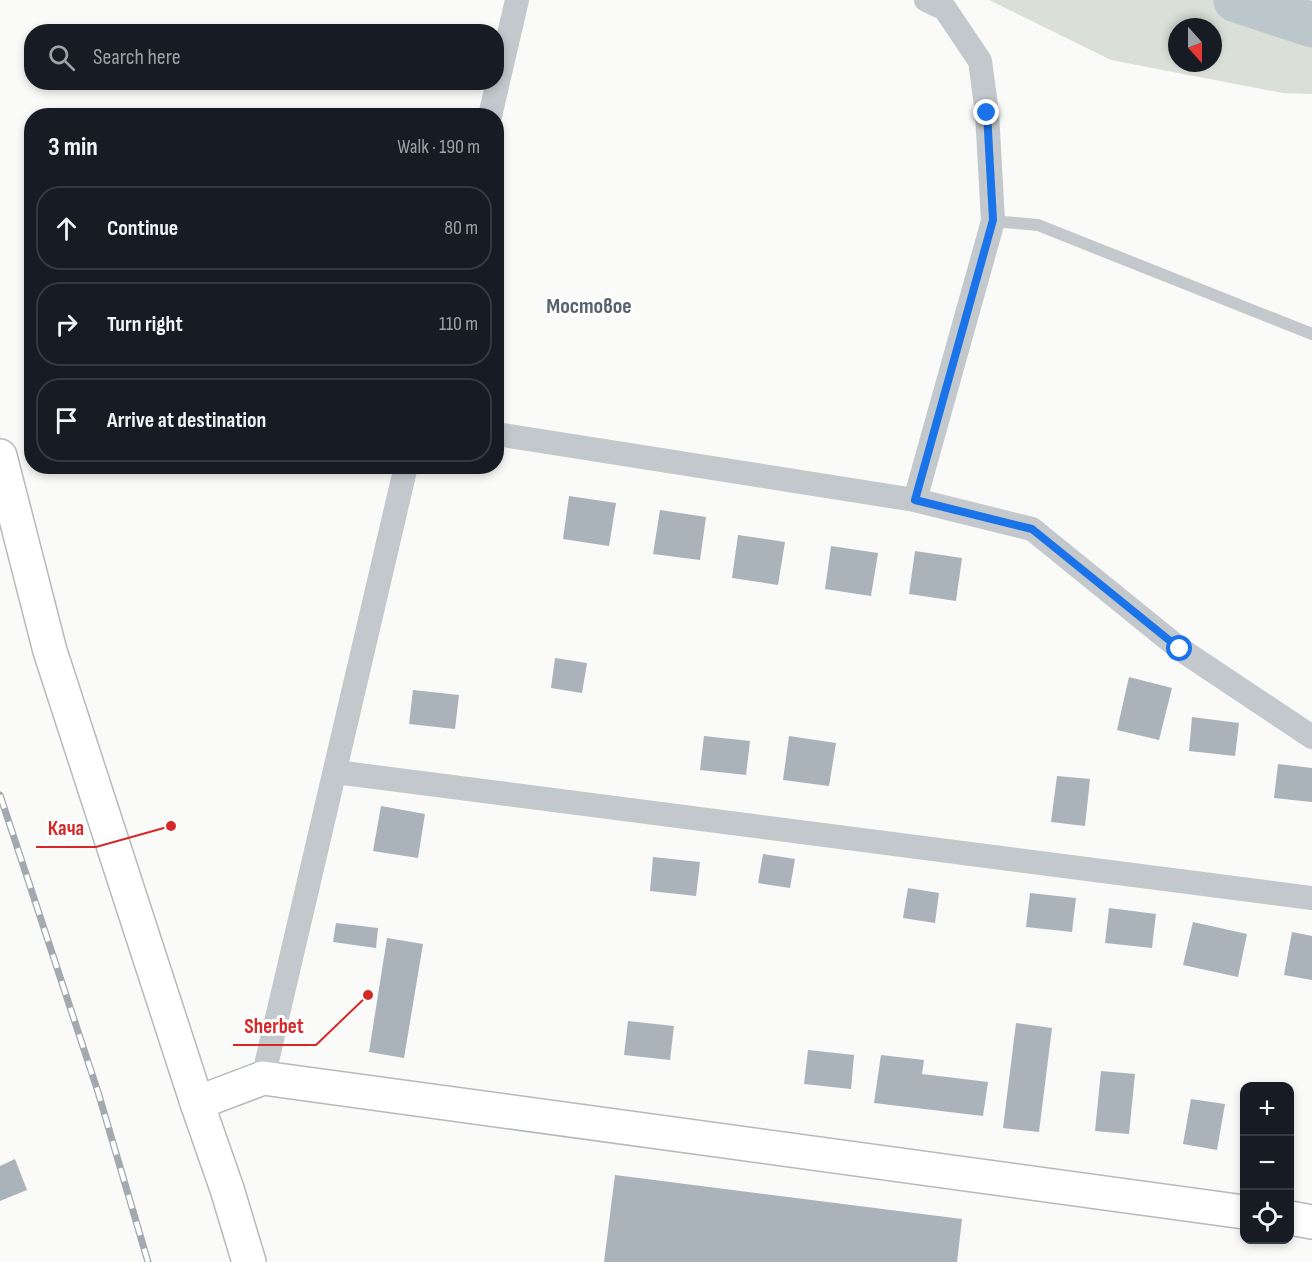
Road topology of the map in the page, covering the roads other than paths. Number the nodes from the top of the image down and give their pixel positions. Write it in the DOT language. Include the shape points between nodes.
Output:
graph roads {
  1 [pos="517,0"];
  2 [pos="926,0"];
  3 [pos="504,56"];
  4 [pos="496,90"];
  5 [pos="492,108"];
  6 [pos="993,220"];
  7 [pos="1312,334"];
  8 [pos="504,435"];
  9 [pos="0,456"];
  10 [pos="404,474"];
  11 [pos="915,500"];
  12 [pos="1312,737"];
  13 [pos="336,772"];
  14 [pos="1312,898"];
  15 [pos="263,1078"];
  16 [pos="197,1103"];
  17 [pos="1240,1211"];
  18 [pos="1294,1219"];
  19 [pos="1312,1222"];
  20 [pos="249,1262"];
  1 -- 3 [label="street"];
  2 -- 6 [label="street" via="945,9 980,61"];
  4 -- 5 [label="street"];
  6 -- 7 [label="lane" via="1038,225"];
  6 -- 11 [label="street"];
  8 -- 11 [label="street"];
  9 -- 16 [label="street" via="50,651"];
  10 -- 13 [label="street"];
  11 -- 12 [label="street" via="1032,529 1180,649"];
  13 -- 14 [label="street"];
  13 -- 15 [label="street"];
  15 -- 16 [label="street"];
  15 -- 17 [label="street"];
  16 -- 20 [label="street"];
  18 -- 19 [label="street"];
}
